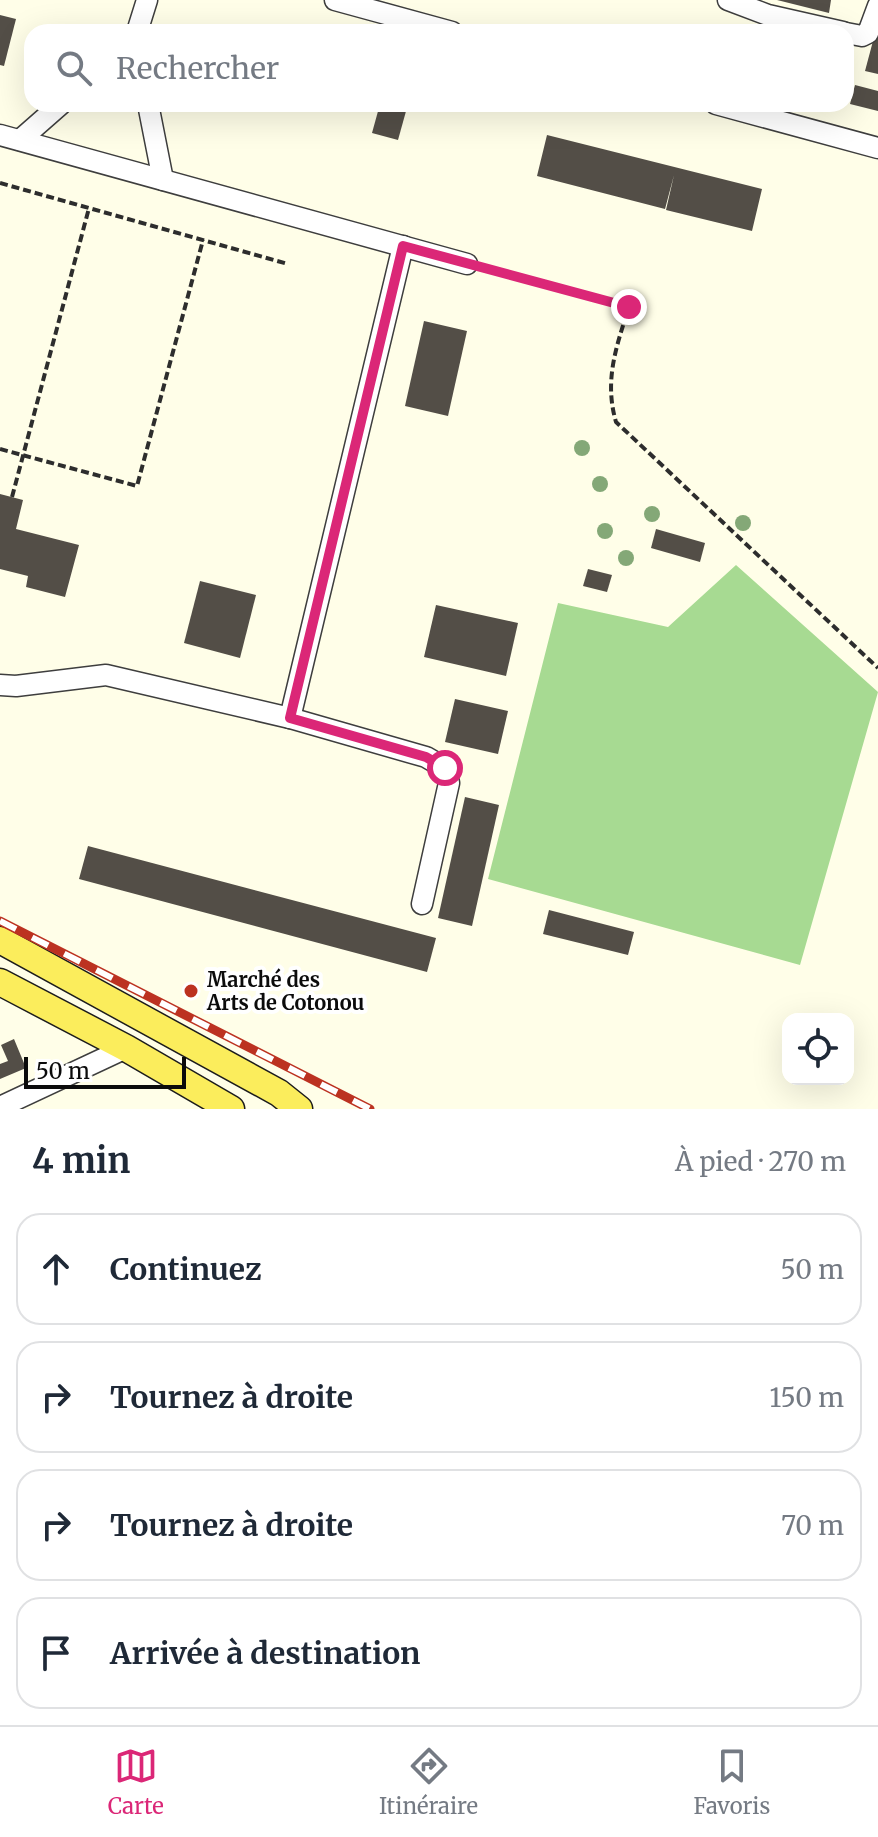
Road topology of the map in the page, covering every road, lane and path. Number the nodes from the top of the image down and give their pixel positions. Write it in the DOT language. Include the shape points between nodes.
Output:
graph roads {
  1 [pos="147,0"];
  2 [pos="335,0"];
  3 [pos="728,0"];
  4 [pos="878,6"];
  5 [pos="140,24"];
  6 [pos="423,24"];
  7 [pos="808,24"];
  8 [pos="854,34"];
  9 [pos="52,112"];
  10 [pos="150,112"];
  11 [pos="745,112"];
  12 [pos="0,135"];
  13 [pos="20,140"];
  14 [pos="878,148"];
  15 [pos="163,180"];
  16 [pos="0,183"];
  17 [pos="89,208"];
  18 [pos="203,240"];
  19 [pos="403,246"];
  20 [pos="288,264"];
  21 [pos="467,264"];
  22 [pos="0,449"];
  23 [pos="22,455"];
  24 [pos="12,497"];
  25 [pos="878,668"];
  26 [pos="0,685"];
  27 [pos="290,718"];
  28 [pos="422,904"];
  29 [pos="0,940"];
  30 [pos="0,982"];
  31 [pos="126,1048"];
  32 [pos="0,1107"];
  33 [pos="231,1109"];
  34 [pos="299,1109"];
  1 -- 5 [label="street"];
  2 -- 6 [label="street"];
  3 -- 7 [label="street"];
  4 -- 8 [label="street" via="868,33"];
  9 -- 13 [label="street"];
  10 -- 15 [label="street"];
  11 -- 14 [label="street"];
  12 -- 13 [label="street"];
  13 -- 15 [label="street"];
  15 -- 19 [label="street"];
  16 -- 17 [label="path"];
  17 -- 18 [label="path"];
  17 -- 23 [label="path"];
  18 -- 20 [label="path"];
  18 -- 23 [label="path" via="137,486"];
  19 -- 21 [label="street"];
  19 -- 27 [label="street"];
  21 -- 25 [label="path" via="629,307 609,380 616,422"];
  22 -- 23 [label="path"];
  23 -- 24 [label="path"];
  26 -- 27 [label="street" via="106,675"];
  27 -- 28 [label="street" via="426,757 445,768 449,783"];
  29 -- 34 [label="main road" via="279,1093"];
  30 -- 31 [label="main road"];
  31 -- 32 [label="street"];
  31 -- 33 [label="main road"];
}
